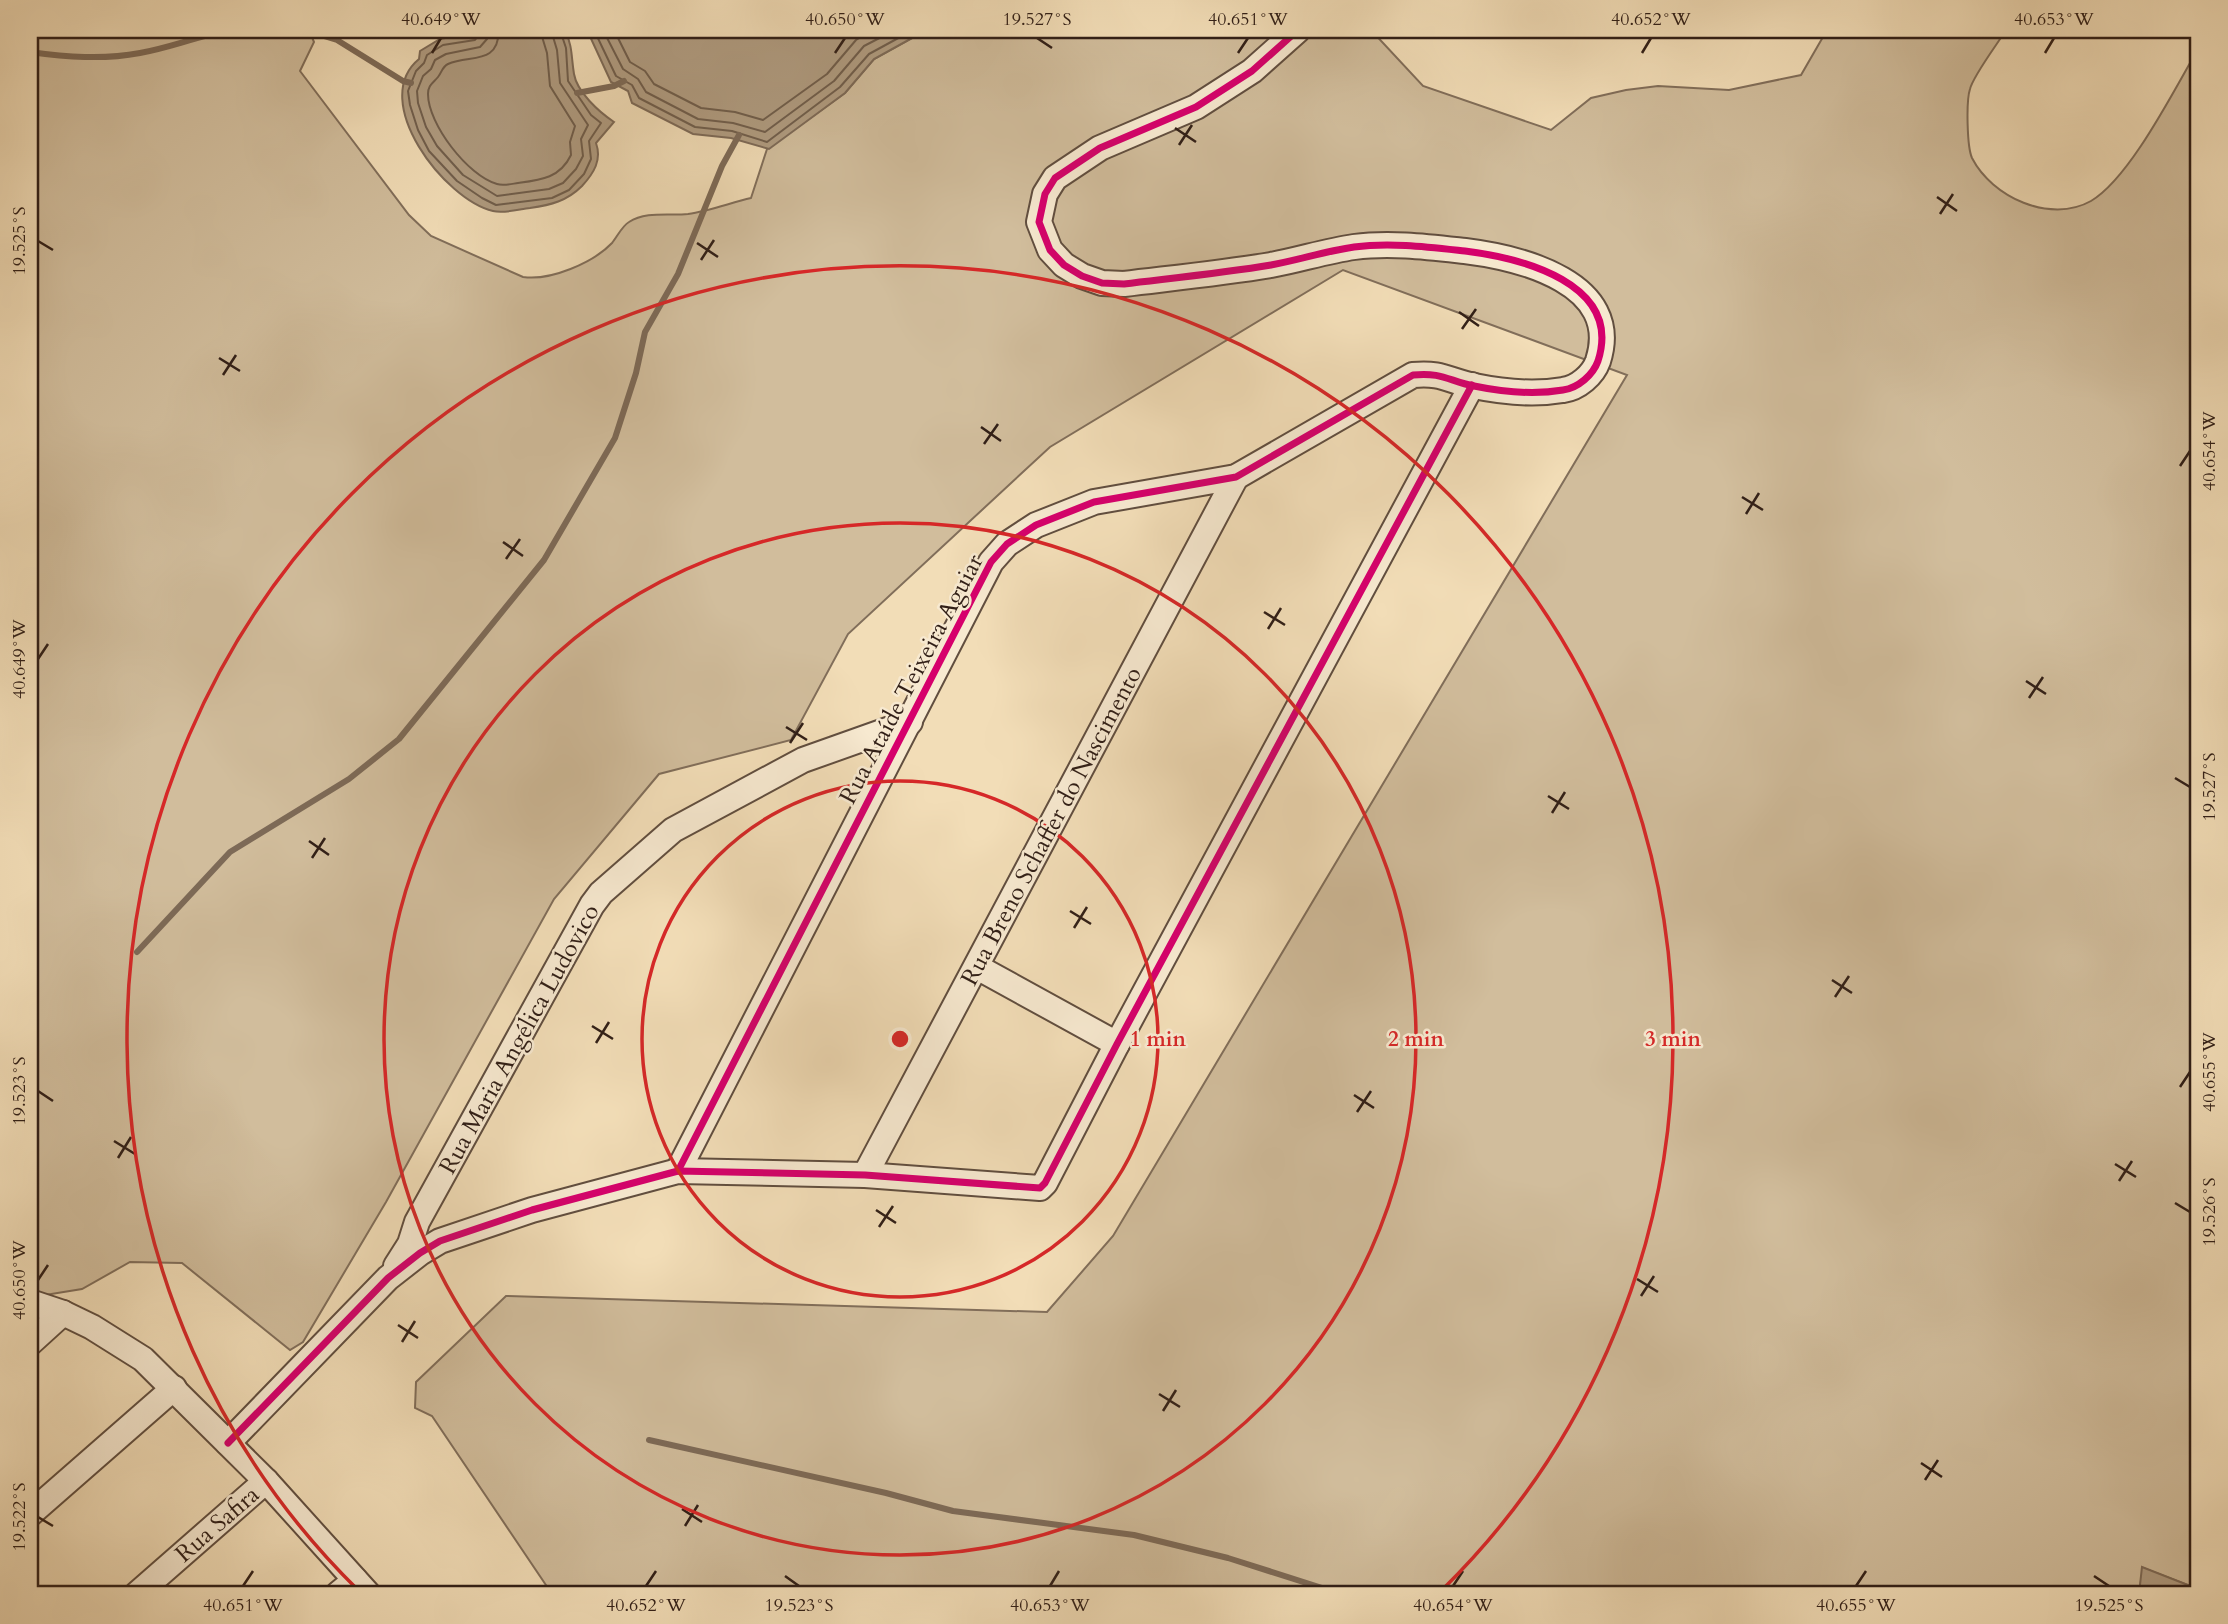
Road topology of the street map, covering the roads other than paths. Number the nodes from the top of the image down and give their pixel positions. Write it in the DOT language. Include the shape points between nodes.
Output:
graph roads {
  1 [pos="1298,30"];
  2 [pos="1472,385"];
  3 [pos="1236,477"];
  4 [pos="910,722"];
  5 [pos="977,967"];
  6 [pos="1117,1044"];
  7 [pos="678,1171"];
  8 [pos="865,1175"];
  9 [pos="388,1278"];
  10 [pos="30,1302"];
  11 [pos="63,1313"];
  12 [pos="30,1343"];
  13 [pos="174,1388"];
  14 [pos="228,1443"];
  15 [pos="266,1481"];
  16 [pos="30,1514"];
  17 [pos="354,1589"];
  18 [pos="137,1594"];
  1 -- 2 [label="street, Rua Ataíde Teixeira Aguiar" via="1252,71 1195,107 1100,148 1055,178 1045,194 1039,222 1050,250 1082,275 1102,283 1124,284 1275,264 1356,247 1464,251 1514,258 1556,275 1579,291 1600,321 1604,344 1596,367 1586,380 1567,390 1533,394"];
  2 -- 3 [label="street, Rua Ataíde Teixeira Aguiar" via="1444,375 1413,375"];
  2 -- 6 [label="street"];
  3 -- 4 [label="street, Rua Ataíde Teixeira Aguiar" via="1094,502 1035,525 1007,544 991,562"];
  3 -- 5 [label="street, Rua Breno Schaffer do Nascimento"];
  4 -- 7 [label="street, Rua Ataíde Teixeira Aguiar"];
  4 -- 9 [label="street, Rua Maria Angélica Ludovico" via="803,760 673,830 601,893"];
  5 -- 6 [label="street"];
  5 -- 8 [label="street, Rua Breno Schaffer do Nascimento"];
  6 -- 8 [label="street" via="1040,1188"];
  7 -- 8 [label="street"];
  7 -- 9 [label="street" via="532,1210 440,1241"];
  9 -- 14 [label="street"];
  10 -- 11 [label="street"];
  11 -- 12 [label="street"];
  11 -- 13 [label="street" via="128,1348"];
  13 -- 14 [label="street"];
  13 -- 16 [label="street"];
  14 -- 15 [label="street"];
  15 -- 17 [label="street"];
  15 -- 18 [label="street, Rua Safira"];
}
